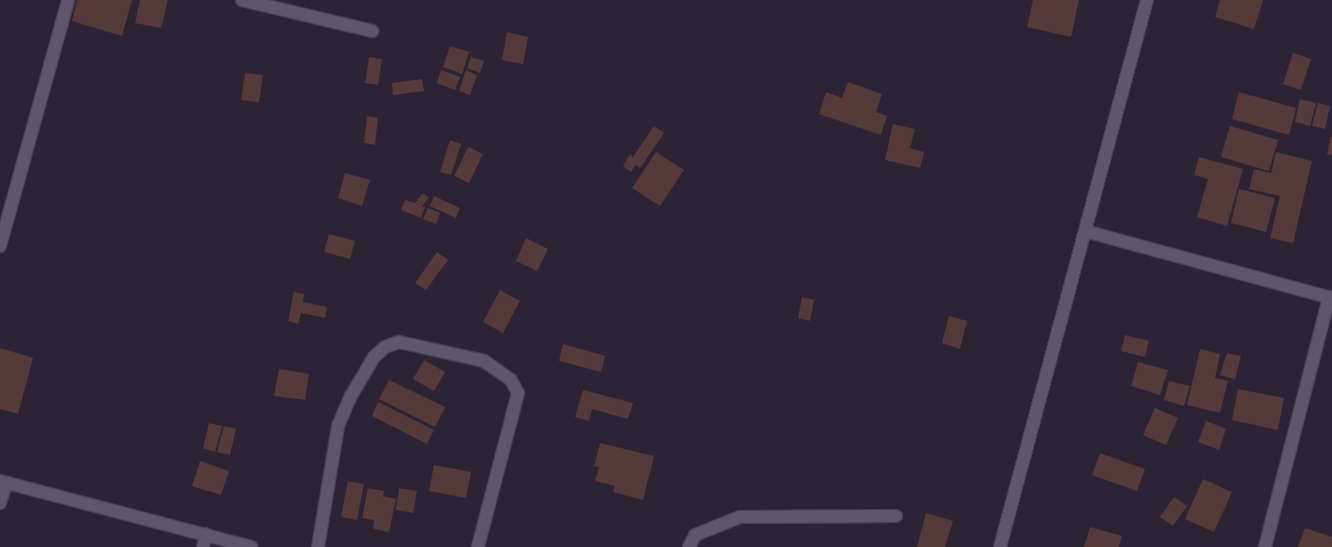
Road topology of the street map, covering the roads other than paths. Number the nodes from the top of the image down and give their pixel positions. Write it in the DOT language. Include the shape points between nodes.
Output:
graph roads {
  1 [pos="68,0"];
  2 [pos="242,0"];
  3 [pos="1147,0"];
  4 [pos="372,31"];
  5 [pos="1085,231"];
  6 [pos="0,246"];
  7 [pos="1331,298"];
  8 [pos="3,482"];
  9 [pos="0,503"];
  10 [pos="896,516"];
  11 [pos="206,534"];
  12 [pos="203,547"];
  13 [pos="252,547"];
  14 [pos="318,547"];
  15 [pos="478,547"];
  16 [pos="689,547"];
  17 [pos="1000,547"];
  18 [pos="1265,547"];
  1 -- 6 [label="street"];
  2 -- 4 [label="street"];
  3 -- 5 [label="street"];
  5 -- 7 [label="street"];
  5 -- 17 [label="street"];
  7 -- 18 [label="street"];
  8 -- 9 [label="street"];
  8 -- 11 [label="street"];
  10 -- 16 [label="street" via="740,517 695,535"];
  11 -- 12 [label="street"];
  11 -- 13 [label="street"];
  14 -- 15 [label="street" via="338,426 351,396 374,357 385,346 399,342 484,360 510,380 518,393"];
}
